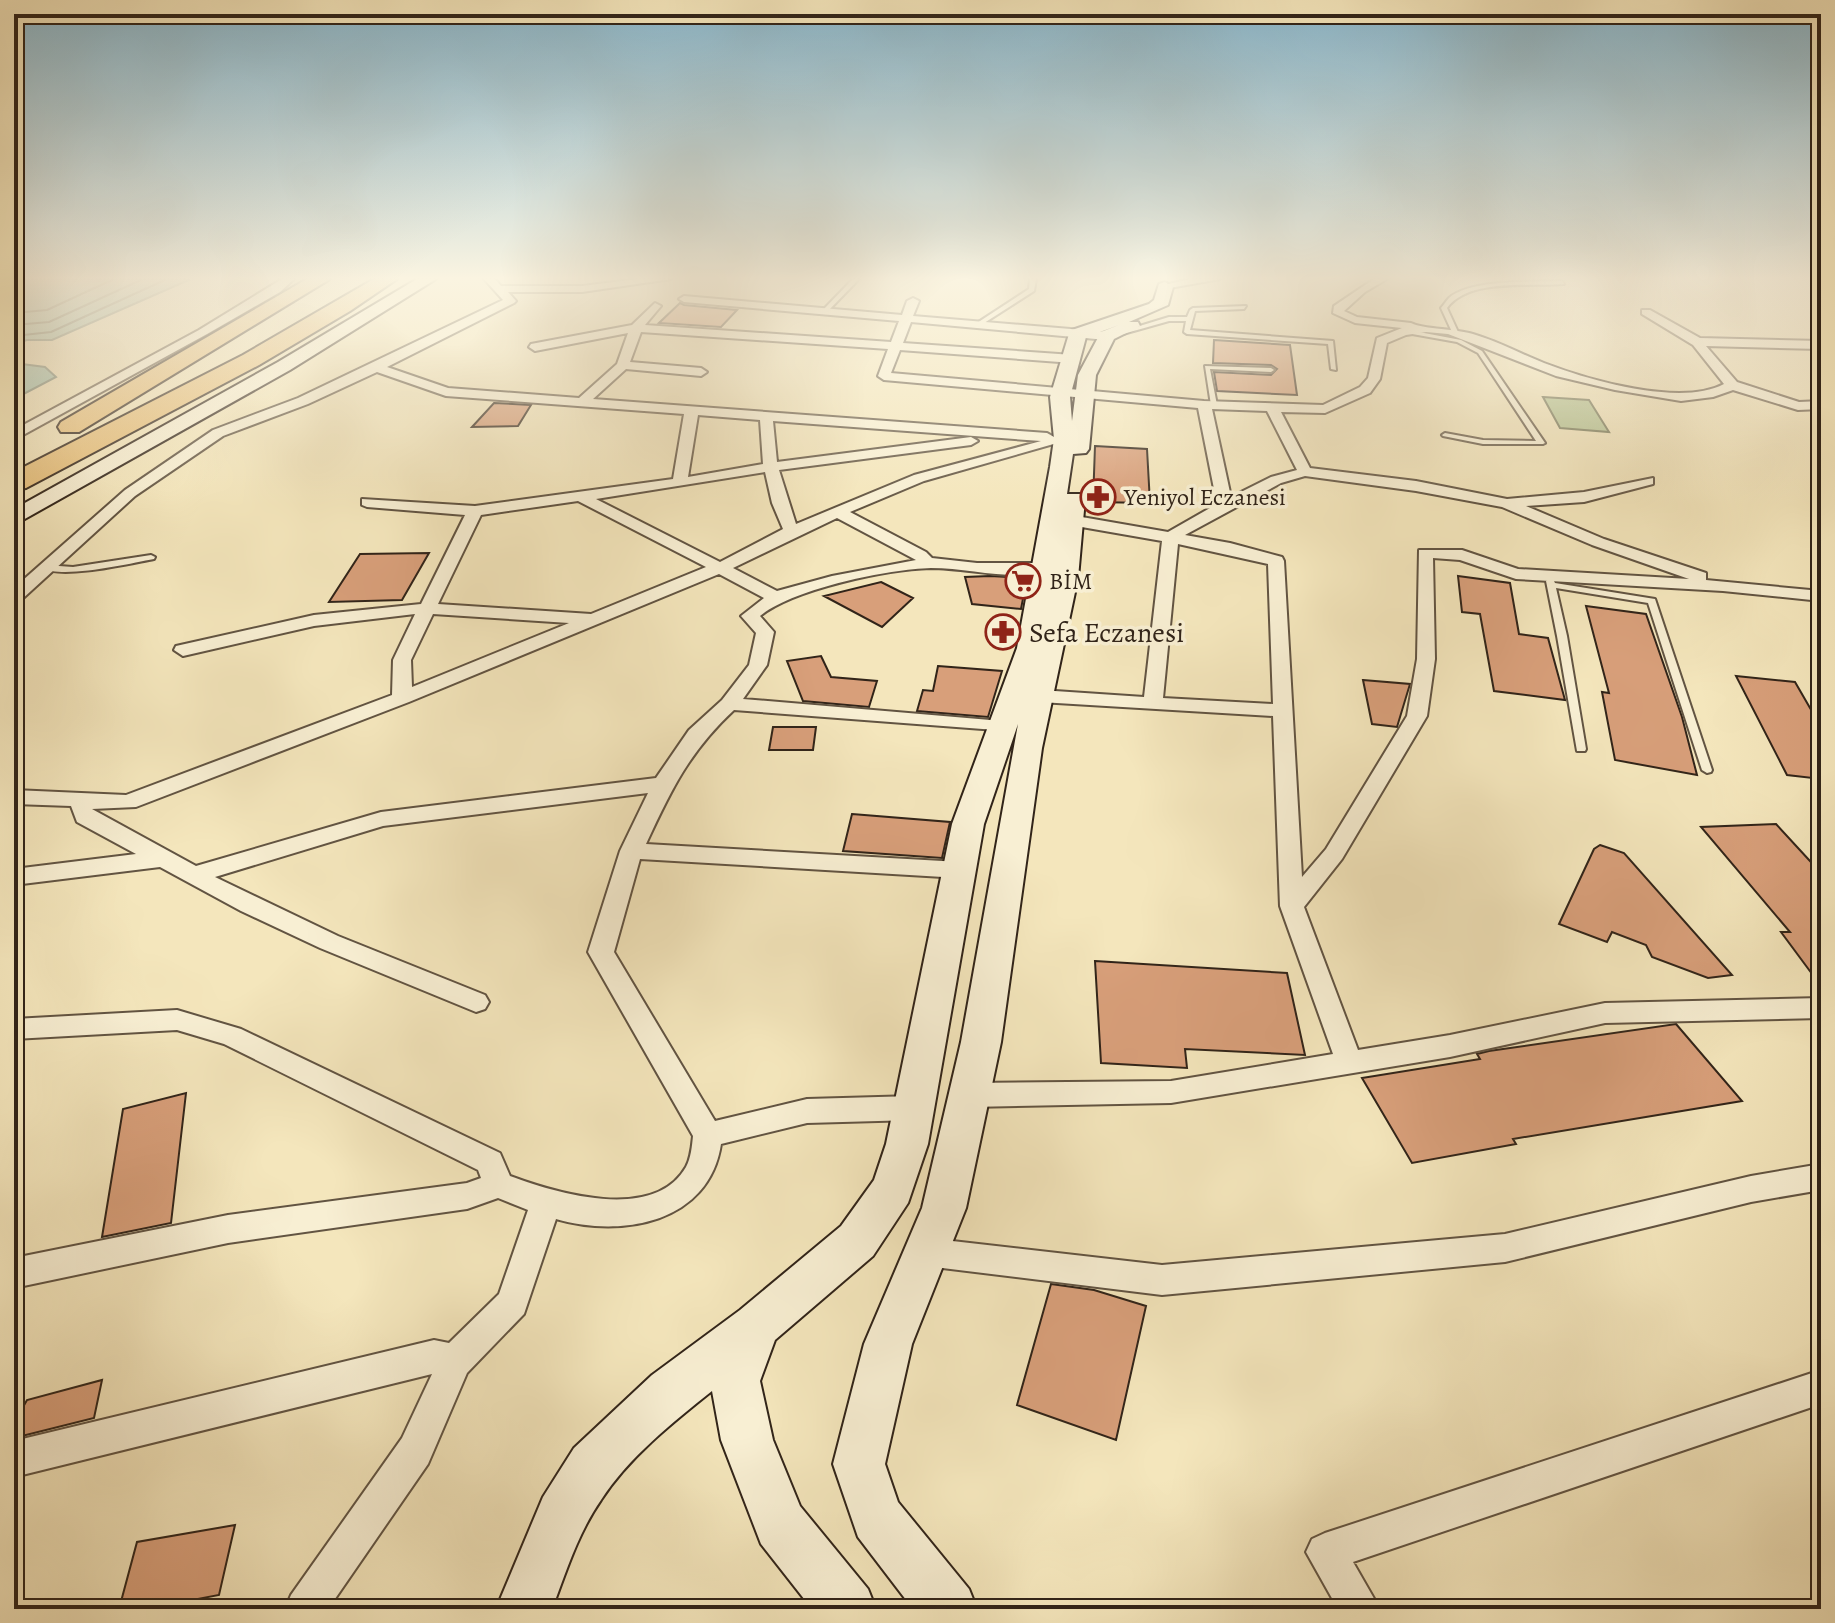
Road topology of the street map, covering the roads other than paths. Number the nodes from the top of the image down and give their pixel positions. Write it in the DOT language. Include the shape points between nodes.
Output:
graph roads {
  1 [pos="161,355"];
  2 [pos="201,355"];
  3 [pos="231,355"];
  4 [pos="261,355"];
  5 [pos="303,355"];
  6 [pos="307,355"];
  7 [pos="403,355"];
  8 [pos="627,355"];
  9 [pos="892,355"];
  10 [pos="980,355"];
  11 [pos="1057,355"];
  12 [pos="1093,355"];
  13 [pos="1096,355"];
  14 [pos="1099,355"];
  15 [pos="1332,355"];
  16 [pos="1378,355"];
  17 [pos="1482,355"];
  18 [pos="1514,355"];
  19 [pos="1707,355"];
  20 [pos="1081,364"];
  21 [pos="623,365"];
  22 [pos="284,366"];
  23 [pos="376,368"];
  24 [pos="1334,369"];
  25 [pos="1271,370"];
  26 [pos="701,372"];
  27 [pos="1732,385"];
  28 [pos="583,401"];
  29 [pos="1209,405"];
  30 [pos="1821,405"];
  31 [pos="1272,407"];
  32 [pos="692,409"];
  33 [pos="766,415"];
  34 [pos="1016,435"];
  35 [pos="1445,435"];
  36 [pos="14,436"];
  37 [pos="1064,439"];
  38 [pos="769,467"];
  39 [pos="14,472"];
  40 [pos="1305,472"];
  41 [pos="1648,481"];
  42 [pos="680,483"];
  43 [pos="580,496"];
  44 [pos="367,502"];
  45 [pos="1506,503"];
  46 [pos="1225,506"];
  47 [pos="475,511"];
  48 [pos="840,513"];
  49 [pos="14,518"];
  50 [pos="1061,518"];
  51 [pos="792,531"];
  52 [pos="1171,537"];
  53 [pos="151,557"];
  54 [pos="927,563"];
  55 [pos="45,568"];
  56 [pos="1042,568"];
  57 [pos="719,569"];
  58 [pos="1550,581"];
  59 [pos="1723,586"];
  60 [pos="1821,596"];
  61 [pos="14,597"];
  62 [pos="775,597"];
  63 [pos="424,610"];
  64 [pos="594,620"];
  65 [pos="183,650"];
  66 [pos="1040,696"];
  67 [pos="402,698"];
  68 [pos="1153,702"];
  69 [pos="729,704"];
  70 [pos="1282,711"];
  71 [pos="1002,727"];
  72 [pos="1581,749"];
  73 [pos="1707,770"];
  74 [pos="663,784"];
  75 [pos="14,797"];
  76 [pos="83,800"];
  77 [pos="631,851"];
  78 [pos="161,859"];
  79 [pos="960,870"];
  80 [pos="194,875"];
  81 [pos="14,877"];
  82 [pos="1292,906"];
  83 [pos="476,1002"];
  84 [pos="1821,1008"];
  85 [pos="14,1029"];
  86 [pos="1349,1062"];
  87 [pos="969,1095"];
  88 [pos="914,1108"];
  89 [pos="708,1135"];
  90 [pos="1821,1177"];
  91 [pos="498,1185"];
  92 [pos="546,1202"];
  93 [pos="926,1252"];
  94 [pos="14,1273"];
  95 [pos="757,1325"];
  96 [pos="455,1361"];
  97 [pos="1821,1387"];
  98 [pos="14,1459"];
  99 [pos="305,1609"];
  100 [pos="524,1609"];
  101 [pos="848,1609"];
  102 [pos="949,1609"];
  103 [pos="1360,1609"];
  1 -- 36 [label="street"];
  2 -- 39 [label="highway"];
  3 -- 39 [label="highway"];
  4 -- 39 [label="highway"];
  5 -- 22 [label="street"];
  6 -- 22 [label="street"];
  7 -- 23 [label="street"];
  8 -- 21 [label="street"];
  9 -- 20 [label="street" via="884,376"];
  10 -- 20 [label="street"];
  11 -- 20 [label="street"];
  12 -- 20 [label="street"];
  13 -- 20 [label="street"];
  14 -- 20 [label="lane"];
  15 -- 24 [label="lane"];
  16 -- 31 [label="street" via="1374,379 1365,390 1325,409"];
  17 -- 35 [label="lane" via="1541,443"];
  18 -- 27 [label="street" via="1558,372 1680,397"];
  19 -- 27 [label="street"];
  20 -- 29 [label="street"];
  20 -- 37 [label="street"];
  20 -- 50 [label="street"];
  21 -- 26 [label="street"];
  21 -- 28 [label="street"];
  22 -- 49 [label="street"];
  23 -- 28 [label="street" via="446,392"];
  23 -- 55 [label="street" via="218,433 130,493"];
  25 -- 29 [label="lane" via="1207,367"];
  27 -- 30 [label="street" via="1798,406"];
  28 -- 32 [label="street"];
  29 -- 31 [label="street"];
  29 -- 46 [label="street"];
  31 -- 40 [label="street"];
  32 -- 33 [label="street"];
  32 -- 42 [label="street"];
  33 -- 34 [label="street"];
  33 -- 38 [label="street"];
  34 -- 37 [label="street"];
  34 -- 38 [label="street"];
  37 -- 48 [label="street" via="919,478"];
  37 -- 50 [label="street"];
  38 -- 42 [label="street"];
  38 -- 51 [label="street" via="779,509"];
  40 -- 45 [label="street"];
  40 -- 46 [label="street"];
  41 -- 45 [label="street" via="1584,497"];
  42 -- 43 [label="street"];
  43 -- 47 [label="street"];
  43 -- 57 [label="street"];
  44 -- 47 [label="street"];
  45 -- 59 [label="street"];
  46 -- 52 [label="street"];
  47 -- 63 [label="street"];
  48 -- 51 [label="street"];
  48 -- 54 [label="street"];
  50 -- 52 [label="street"];
  50 -- 56 [label="street"];
  50 -- 66 [label="street" via="1066,578"];
  51 -- 57 [label="street"];
  52 -- 68 [label="street"];
  52 -- 70 [label="street" via="1276,561"];
  53 -- 55 [label="lane" via="73,570"];
  54 -- 56 [label="street"];
  54 -- 62 [label="street"];
  55 -- 61 [label="street"];
  56 -- 71 [label="street" via="1030,648"];
  57 -- 62 [label="street"];
  57 -- 64 [label="street"];
  58 -- 59 [label="street"];
  58 -- 72 [label="lane"];
  58 -- 73 [label="lane" via="1652,601"];
  58 -- 82 [label="street" via="1462,555 1425,553 1426,659 1417,716 1334,854"];
  59 -- 60 [label="street"];
  62 -- 69 [label="street" via="750,616 765,632 758,665"];
  63 -- 64 [label="street"];
  63 -- 65 [label="street" via="316,618"];
  63 -- 67 [label="street" via="402,660"];
  64 -- 67 [label="street"];
  66 -- 68 [label="street"];
  66 -- 87 [label="street"];
  67 -- 76 [label="street" via="128,802"];
  68 -- 70 [label="street"];
  69 -- 71 [label="street"];
  69 -- 74 [label="street" via="696,734"];
  70 -- 82 [label="street"];
  71 -- 79 [label="street" via="968,824"];
  74 -- 77 [label="street"];
  74 -- 80 [label="street" via="381,819"];
  75 -- 76 [label="street"];
  76 -- 78 [label="street" via="85,817"];
  77 -- 79 [label="street"];
  77 -- 89 [label="street" via="601,952"];
  78 -- 80 [label="street"];
  78 -- 81 [label="street"];
  79 -- 88 [label="street"];
  80 -- 83 [label="street" via="329,942"];
  82 -- 86 [label="street"];
  84 -- 86 [label="street" via="1605,1013"];
  85 -- 91 [label="street" via="177,1020 232,1036 490,1162"];
  86 -- 87 [label="street" via="1171,1092"];
  87 -- 93 [label="street" via="944,1208"];
  88 -- 89 [label="street" via="807,1111"];
  88 -- 95 [label="street" via="893,1189 857,1241"];
  89 -- 92 [label="street" via="701,1167 677,1196 605,1213"];
  90 -- 93 [label="street" via="1505,1248 1162,1280"];
  91 -- 92 [label="street"];
  91 -- 94 [label="street" via="467,1196 228,1229"];
  92 -- 96 [label="street" via="512,1303"];
  93 -- 102 [label="street" via="888,1344 859,1464 877,1518"];
  95 -- 100 [label="street" via="668,1394 592,1468 551,1538"];
  95 -- 101 [label="street" via="735,1381 747,1440 780,1525"];
  96 -- 98 [label="street" via="434,1357"];
  96 -- 99 [label="street" via="415,1451"];
  97 -- 103 [label="street" via="1325,1552"];
}
